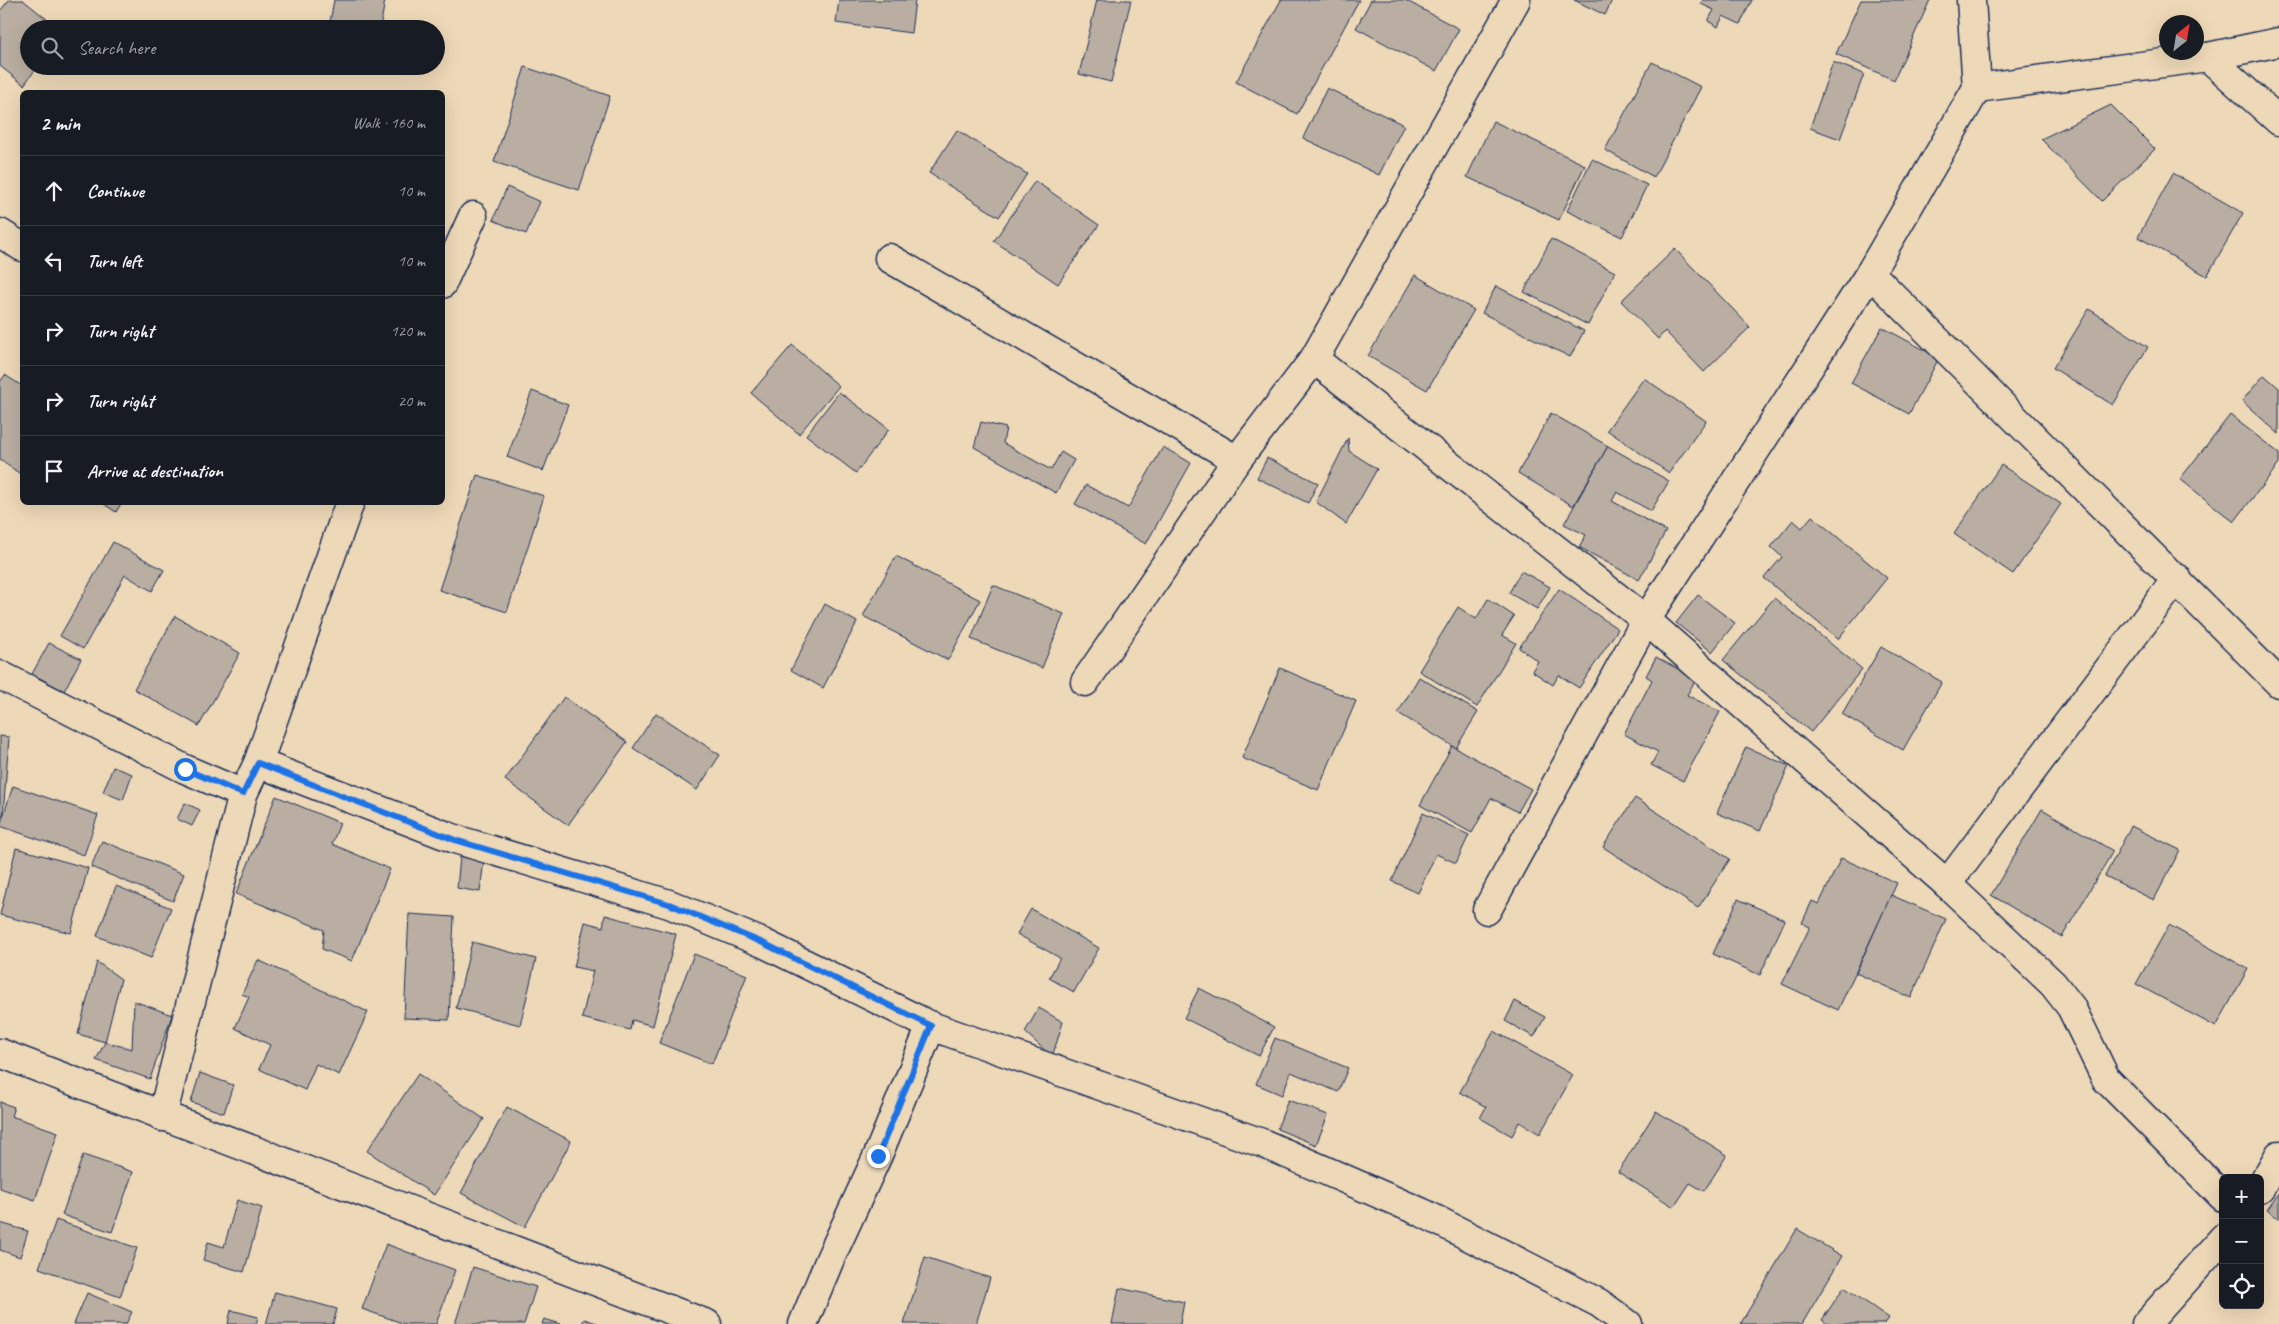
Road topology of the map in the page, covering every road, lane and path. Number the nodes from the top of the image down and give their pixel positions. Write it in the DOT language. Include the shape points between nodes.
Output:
graph roads {
  1 [pos="1971,0"];
  2 [pos="1511,1"];
  3 [pos="2279,42"];
  4 [pos="2208,57"];
  5 [pos="1978,88"];
  6 [pos="2279,121"];
  7 [pos="473,216"];
  8 [pos="0,233"];
  9 [pos="20,246"];
  10 [pos="889,258"];
  11 [pos="1870,273"];
  12 [pos="445,277"];
  13 [pos="1314,359"];
  14 [pos="1236,460"];
  15 [pos="349,505"];
  16 [pos="2177,578"];
  17 [pos="1646,620"];
  18 [pos="0,675"];
  19 [pos="1085,682"];
  20 [pos="2279,683"];
  21 [pos="258,763"];
  22 [pos="243,794"];
  23 [pos="1947,884"];
  24 [pos="1488,910"];
  25 [pos="931,1026"];
  26 [pos="0,1053"];
  27 [pos="162,1117"];
  28 [pos="2279,1155"];
  29 [pos="2264,1182"];
  30 [pos="2219,1193"];
  31 [pos="2219,1242"];
  32 [pos="707,1324"];
  33 [pos="804,1324"];
  34 [pos="1628,1324"];
  35 [pos="2146,1324"];
  1 -- 5 [label="street"];
  2 -- 13 [label="street"];
  3 -- 4 [label="street"];
  4 -- 5 [label="street"];
  4 -- 6 [label="street"];
  5 -- 11 [label="street"];
  7 -- 12 [label="street"];
  8 -- 9 [label="street"];
  10 -- 14 [label="street"];
  11 -- 16 [label="street"];
  11 -- 17 [label="street"];
  13 -- 14 [label="street"];
  13 -- 17 [label="street"];
  14 -- 19 [label="street"];
  15 -- 21 [label="street"];
  16 -- 20 [label="street"];
  16 -- 23 [label="street"];
  17 -- 23 [label="street"];
  17 -- 24 [label="street"];
  18 -- 22 [label="street" via="185,769"];
  21 -- 22 [label="street"];
  21 -- 25 [label="street" via="455,840 669,904 763,943"];
  22 -- 27 [label="street"];
  23 -- 30 [label="street" via="2053,984 2071,1007 2106,1079"];
  25 -- 33 [label="street"];
  25 -- 34 [label="street" via="1262,1143 1423,1213 1599,1303"];
  26 -- 27 [label="street"];
  27 -- 32 [label="street"];
  28 -- 29 [label="street"];
  31 -- 35 [label="street"];
}
